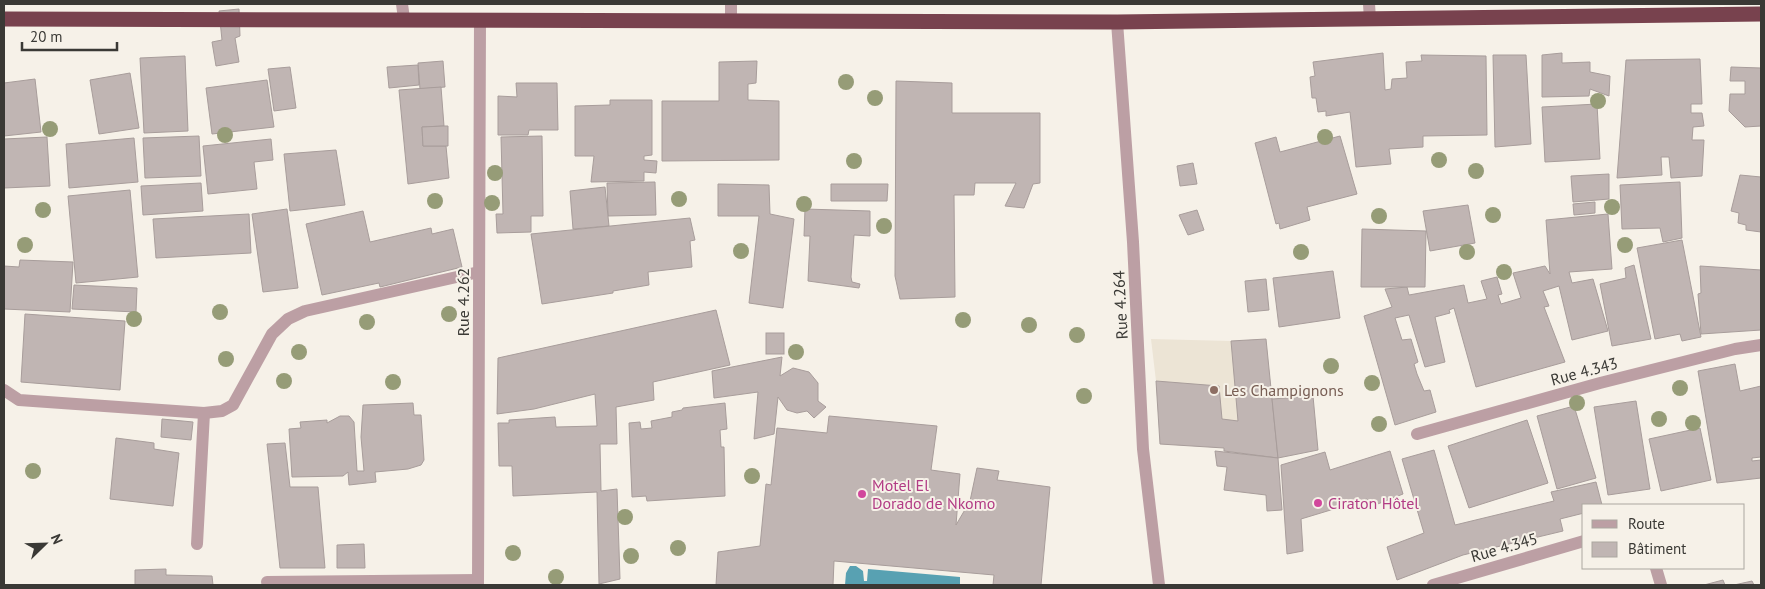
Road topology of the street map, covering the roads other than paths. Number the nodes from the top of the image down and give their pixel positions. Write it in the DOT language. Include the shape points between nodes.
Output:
graph roads {
  1 [pos="402,4"];
  2 [pos="731,4"];
  3 [pos="1370,11"];
  4 [pos="1761,14"];
  5 [pos="4,19"];
  6 [pos="404,19"];
  7 [pos="480,20"];
  8 [pos="730,21"];
  9 [pos="1117,22"];
  10 [pos="479,272"];
  11 [pos="1761,345"];
  12 [pos="4,390"];
  13 [pos="204,412"];
  14 [pos="1417,434"];
  15 [pos="1582,541"];
  16 [pos="197,544"];
  17 [pos="1656,569"];
  18 [pos="267,582"];
  19 [pos="478,583"];
  20 [pos="1159,585"];
  21 [pos="1432,585"];
  22 [pos="1661,585"];
  1 -- 6 [label="street"];
  2 -- 8 [label="street"];
  3 -- 4 [label="highway"];
  3 -- 9 [label="highway"];
  5 -- 6 [label="highway"];
  6 -- 7 [label="highway"];
  7 -- 8 [label="highway"];
  7 -- 10 [label="street, Rue 4.262"];
  8 -- 9 [label="highway"];
  9 -- 20 [label="street, Rue 4.264" via="1133,242 1143,449"];
  10 -- 13 [label="street" via="305,311 288,319 272,334 233,405 222,411"];
  10 -- 19 [label="street, Rue 4.262"];
  11 -- 14 [label="street, Rue 4.343" via="1600,383"];
  12 -- 13 [label="street" via="19,400"];
  13 -- 16 [label="street"];
  15 -- 21 [label="street, Rue 4.345"];
  17 -- 22 [label="street"];
  18 -- 19 [label="street"];
}
